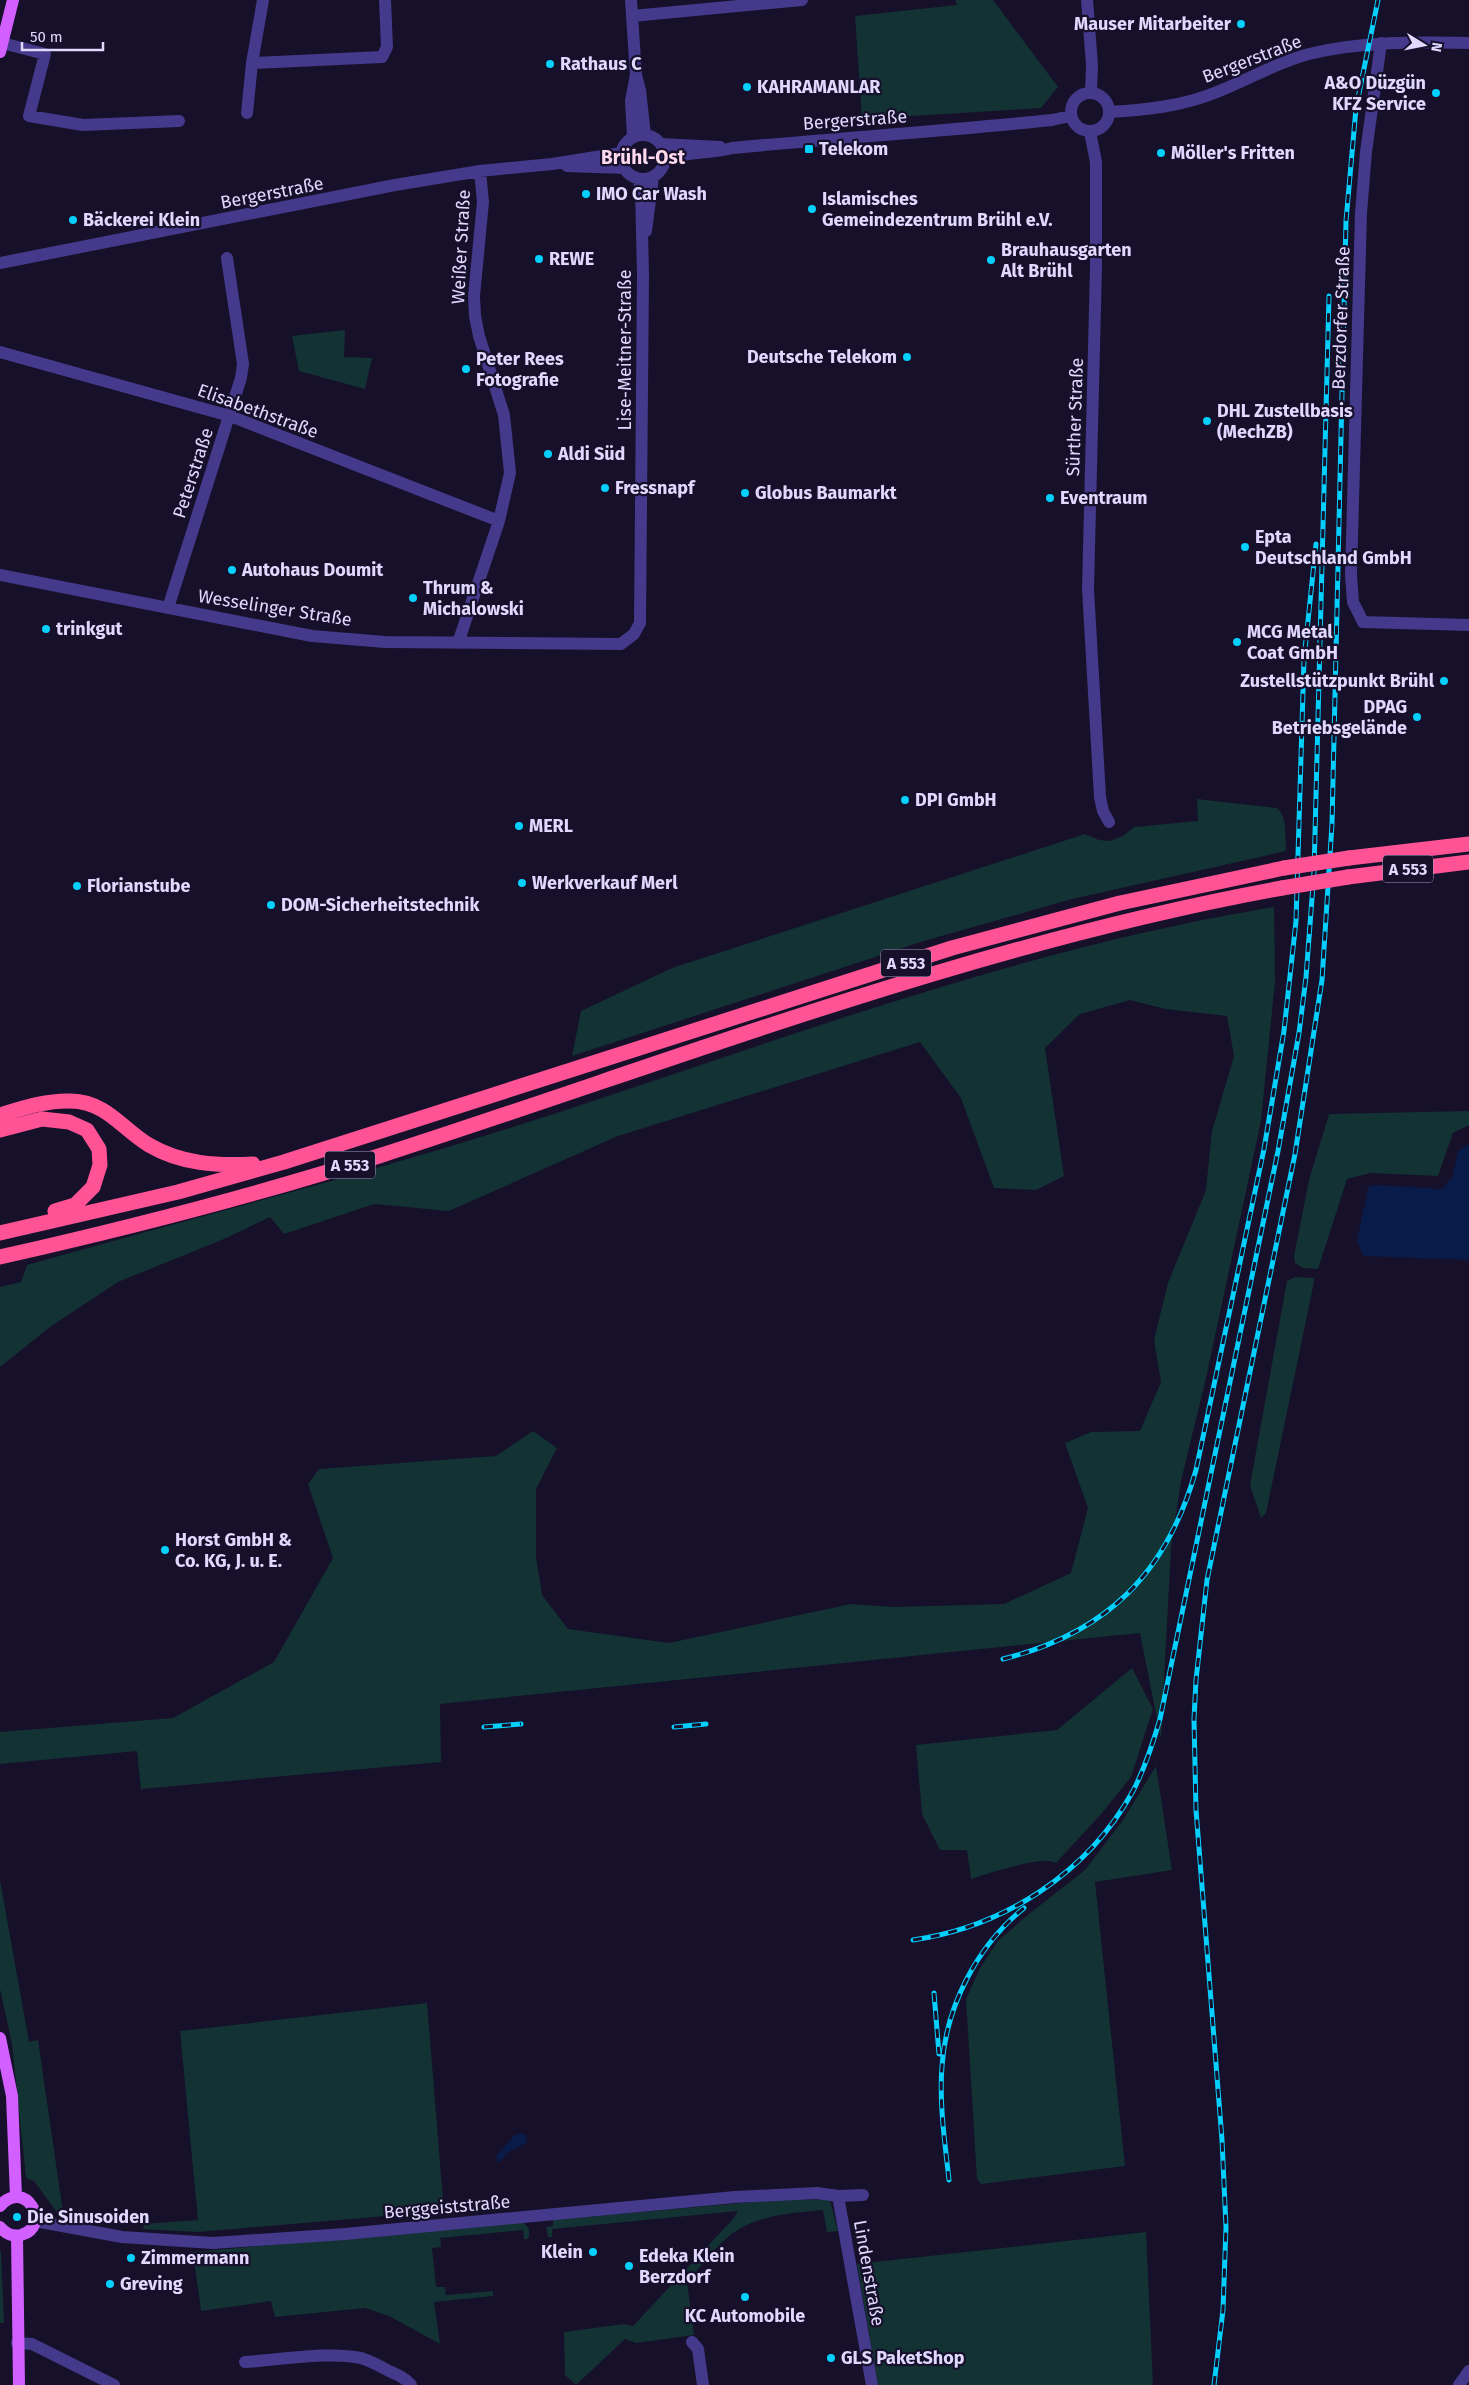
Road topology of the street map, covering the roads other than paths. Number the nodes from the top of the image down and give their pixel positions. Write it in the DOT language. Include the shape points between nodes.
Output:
graph roads {
  1 [pos="13,0"];
  2 [pos="263,0"];
  3 [pos="385,0"];
  4 [pos="630,0"];
  5 [pos="802,0"];
  6 [pos="1087,0"];
  7 [pos="632,16"];
  8 [pos="1381,42"];
  9 [pos="1469,42"];
  10 [pos="1,48"];
  11 [pos="252,63"];
  12 [pos="1091,93"];
  13 [pos="1109,112"];
  14 [pos="247,113"];
  15 [pos="1070,116"];
  16 [pos="179,121"];
  17 [pos="1090,132"];
  18 [pos="639,136"];
  19 [pos="661,144"];
  20 [pos="732,148"];
  21 [pos="621,153"];
  22 [pos="665,161"];
  23 [pos="552,164"];
  24 [pos="624,168"];
  25 [pos="480,170"];
  26 [pos="653,176"];
  27 [pos="638,179"];
  28 [pos="643,246"];
  29 [pos="227,258"];
  30 [pos="0,263"];
  31 [pos="0,352"];
  32 [pos="230,416"];
  33 [pos="499,521"];
  34 [pos="0,575"];
  35 [pos="168,608"];
  36 [pos="1469,625"];
  37 [pos="634,634"];
  38 [pos="458,643"];
  39 [pos="1109,822"];
  40 [pos="1469,844"];
  41 [pos="1469,862"];
  42 [pos="0,1115"];
  43 [pos="0,1130"];
  44 [pos="284,1162"];
  45 [pos="0,1231"];
  46 [pos="0,1257"];
  47 [pos="0,2038"];
  48 [pos="863,2195"];
  49 [pos="838,2196"];
  50 [pos="16,2197"];
  51 [pos="0,2206"];
  52 [pos="35,2221"];
  53 [pos="0,2227"];
  54 [pos="17,2236"];
  55 [pos="692,2342"];
  56 [pos="17,2343"];
  57 [pos="246,2362"];
  58 [pos="1469,2371"];
  59 [pos="19,2385"];
  60 [pos="114,2385"];
  61 [pos="411,2385"];
  62 [pos="703,2385"];
  63 [pos="872,2385"];
  64 [pos="1459,2385"];
  1 -- 10 [label="main road"];
  2 -- 11 [label="street"];
  3 -- 11 [label="street" via="388,47 382,57"];
  4 -- 7 [label="street"];
  5 -- 7 [label="street"];
  6 -- 12 [label="street"];
  7 -- 18 [label="street" via="640,90"];
  8 -- 9 [label="street, Bergerstraße"];
  8 -- 13 [label="street, Bergerstraße" via="1308,54 1184,102"];
  8 -- 36 [label="street, Berzdorfer Straße" via="1361,213 1351,575 1353,602 1363,622"];
  10 -- 16 [label="street" via="45,54 29,116 83,125"];
  11 -- 14 [label="street"];
  12 -- 13 [label="street" via="1102,97"];
  12 -- 15 [label="street" via="1076,98"];
  13 -- 17 [label="street" via="1103,127"];
  15 -- 17 [label="street" via="1077,128"];
  15 -- 20 [label="street, Bergerstraße" via="936,132"];
  17 -- 39 [label="street, Sürther Straße" via="1096,162 1096,267 1088,589 1100,797"];
  18 -- 19 [label="street, Bergerstraße" via="652,136"];
  18 -- 21 [label="street" via="628,141"];
  19 -- 20 [label="street, Bergerstraße"];
  19 -- 22 [label="street"];
  20 -- 22 [label="street, Bergerstraße" via="676,156"];
  21 -- 23 [label="street, Bergerstraße"];
  21 -- 24 [label="street"];
  22 -- 26 [label="street"];
  23 -- 24 [label="street, Bergerstraße"];
  23 -- 25 [label="street, Bergerstraße"];
  24 -- 27 [label="street"];
  25 -- 30 [label="street, Bergerstraße"];
  25 -- 33 [label="street, Weißer Straße" via="483,202 475,316 504,414 510,473"];
  26 -- 27 [label="street"];
  26 -- 28 [label="street, Lise-Meitner-Straße"];
  27 -- 28 [label="street, Lise-Meitner-Straße"];
  28 -- 37 [label="street, Lise-Meitner-Straße" via="640,623"];
  29 -- 32 [label="street, Peterstraße" via="243,364"];
  31 -- 32 [label="street, Elisabethstraße"];
  32 -- 33 [label="street, Elisabethstraße"];
  32 -- 35 [label="street, Peterstraße"];
  33 -- 38 [label="street, Weißer Straße"];
  34 -- 35 [label="street, Wesselinger Straße"];
  35 -- 38 [label="street, Wesselinger Straße" via="312,636 384,642"];
  37 -- 38 [label="street, Wesselinger Straße" via="622,644 606,645"];
  40 -- 44 [label="highway, A 553, bridge" via="1284,868 1120,903 961,946"];
  41 -- 46 [label="highway, A 553, bridge" via="1282,888 1146,916 990,957 790,1019 379,1156 119,1231"];
  42 -- 44 [label="highway" via="43,1103 72,1101 104,1109 148,1145 178,1159 228,1165"];
  43 -- 45 [label="highway" via="42,1119 69,1122 87,1130 99,1149 100,1166 93,1187 74,1205"];
  44 -- 45 [label="highway, A 553" via="178,1192"];
  47 -- 50 [label="main road" via="12,2096"];
  48 -- 49 [label="street, Berggeiststraße"];
  49 -- 52 [label="street, Berggeiststraße" via="816,2193 735,2197 345,2234 214,2243 122,2237"];
  49 -- 63 [label="street, Lindenstraße"];
  50 -- 51 [label="main road" via="9,2198"];
  50 -- 52 [label="main road" via="31,2204 36,2214"];
  52 -- 54 [label="main road" via="28,2232"];
  53 -- 54 [label="main road" via="4,2232"];
  54 -- 56 [label="main road"];
  55 -- 62 [label="street" via="698,2350"];
  56 -- 59 [label="main road"];
  56 -- 60 [label="street" via="32,2344"];
  57 -- 61 [label="street" via="352,2357 384,2368"];
  58 -- 64 [label="street"];
}
